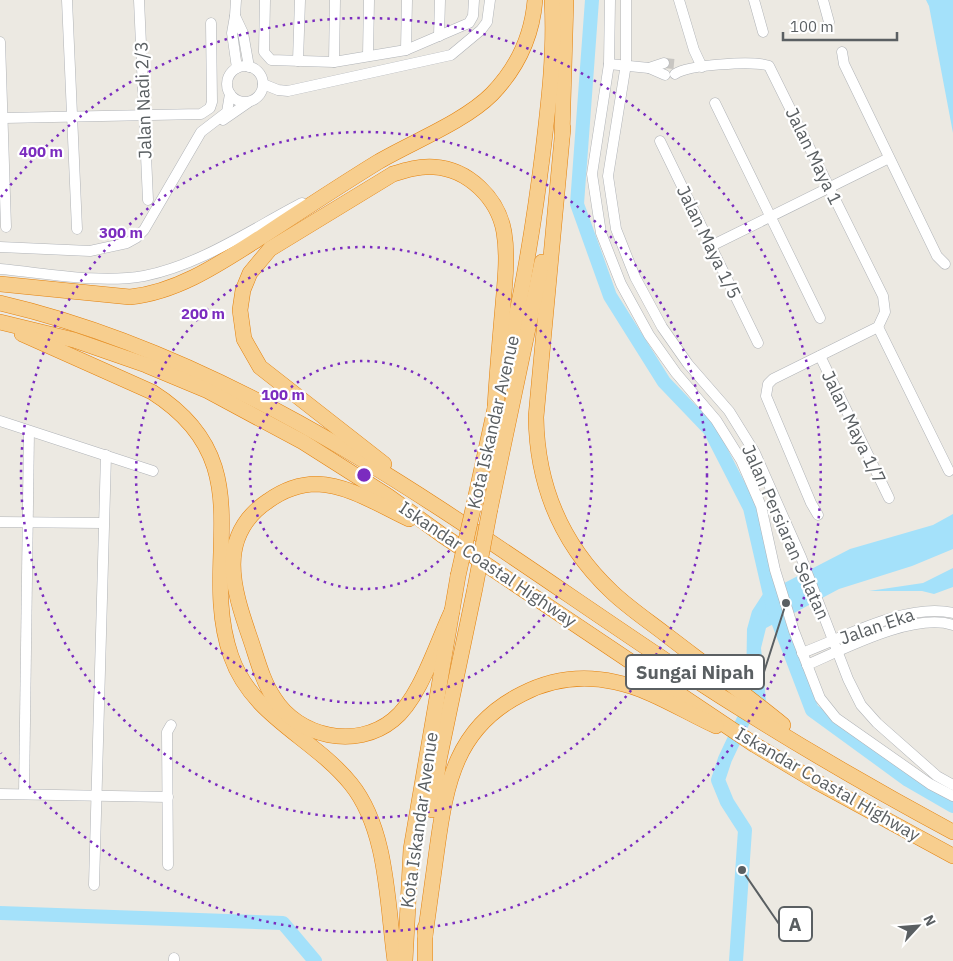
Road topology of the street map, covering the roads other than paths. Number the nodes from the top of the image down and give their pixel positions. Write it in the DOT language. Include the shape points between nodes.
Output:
graph roads {
  1 [pos="67,0"];
  2 [pos="139,0"];
  3 [pos="236,0"];
  4 [pos="266,0"];
  5 [pos="300,0"];
  6 [pos="335,0"];
  7 [pos="369,0"];
  8 [pos="407,0"];
  9 [pos="440,0"];
  10 [pos="474,0"];
  11 [pos="490,0"];
  12 [pos="535,0"];
  13 [pos="552,0"];
  14 [pos="566,0"];
  15 [pos="610,0"];
  16 [pos="626,0"];
  17 [pos="679,0"];
  18 [pos="754,0"];
  19 [pos="822,0"];
  20 [pos="235,16"];
  21 [pos="829,22"];
  22 [pos="211,23"];
  23 [pos="763,32"];
  24 [pos="439,36"];
  25 [pos="0,42"];
  26 [pos="406,50"];
  27 [pos="842,52"];
  28 [pos="368,56"];
  29 [pos="298,61"];
  30 [pos="334,62"];
  31 [pos="664,63"];
  32 [pos="609,64"];
  33 [pos="626,64"];
  34 [pos="249,67"];
  35 [pos="702,67"];
  36 [pos="237,68"];
  37 [pos="649,68"];
  38 [pos="263,84"];
  39 [pos="230,94"];
  40 [pos="249,102"];
  41 [pos="715,103"];
  42 [pos="144,116"];
  43 [pos="73,117"];
  44 [pos="4,118"];
  45 [pos="208,126"];
  46 [pos="563,128"];
  47 [pos="660,141"];
  48 [pos="889,158"];
  49 [pos="379,162"];
  50 [pos="830,189"];
  51 [pos="148,200"];
  52 [pos="771,217"];
  53 [pos="6,227"];
  54 [pos="77,230"];
  55 [pos="711,246"];
  56 [pos="0,247"];
  57 [pos="945,264"];
  58 [pos="0,269"];
  59 [pos="0,284"];
  60 [pos="0,303"];
  61 [pos="820,318"];
  62 [pos="1,322"];
  63 [pos="878,327"];
  64 [pos="758,343"];
  65 [pos="820,356"];
  66 [pos="495,407"];
  67 [pos="0,421"];
  68 [pos="29,431"];
  69 [pos="106,455"];
  70 [pos="153,471"];
  71 [pos="949,471"];
  72 [pos="889,498"];
  73 [pos="445,511"];
  74 [pos="818,514"];
  75 [pos="0,522"];
  76 [pos="27,522"];
  77 [pos="102,523"];
  78 [pos="442,535"];
  79 [pos="452,611"];
  80 [pos="953,613"];
  81 [pos="823,616"];
  82 [pos="953,625"];
  83 [pos="857,632"];
  84 [pos="833,641"];
  85 [pos="860,643"];
  86 [pos="838,652"];
  87 [pos="802,653"];
  88 [pos="807,665"];
  89 [pos="848,679"];
  90 [pos="877,723"];
  91 [pos="171,725"];
  92 [pos="867,738"];
  93 [pos="756,744"];
  94 [pos="829,763"];
  95 [pos="953,785"];
  96 [pos="0,794"];
  97 [pos="24,794"];
  98 [pos="96,796"];
  99 [pos="953,796"];
  100 [pos="168,797"];
  101 [pos="953,832"];
  102 [pos="953,856"];
  103 [pos="168,865"];
  104 [pos="94,885"];
  105 [pos="425,936"];
  106 [pos="395,961"];
  107 [pos="405,961"];
  108 [pos="424,961"];
  1 -- 43 [label="street"];
  2 -- 42 [label="street, Jalan Nadi 2/3"];
  3 -- 20 [label="street"];
  4 -- 29 [label="street" via="264,52 271,60"];
  5 -- 29 [label="street"];
  6 -- 30 [label="street"];
  7 -- 28 [label="street"];
  8 -- 26 [label="street"];
  9 -- 24 [label="street"];
  10 -- 24 [label="street" via="472,20"];
  11 -- 38 [label="street" via="488,16 481,30 451,55 288,90"];
  12 -- 49 [label="highway" via="527,42 516,63 490,96"];
  13 -- 66 [label="highway, Kota Iskandar Avenue" via="551,81 533,236 519,312"];
  14 -- 46 [label="highway, Kota Iskandar Avenue"];
  15 -- 32 [label="street, Jalan Persiaran Selatan"];
  16 -- 33 [label="street, Jalan Persiaran Selatan"];
  17 -- 35 [label="street"];
  18 -- 23 [label="street"];
  19 -- 21 [label="street"];
  20 -- 34 [label="street" via="243,33"];
  20 -- 36 [label="street" via="232,33"];
  22 -- 42 [label="street" via="210,108 201,114"];
  24 -- 26 [label="street"];
  25 -- 44 [label="street"];
  26 -- 28 [label="street"];
  27 -- 48 [label="street" via="844,64"];
  28 -- 30 [label="street"];
  29 -- 30 [label="street"];
  31 -- 37 [label="street, Jalan Maya 1"];
  32 -- 33 [label="street, Jalan Maya 1"];
  32 -- 87 [label="street, Jalan Persiaran Selatan" via="592,174 601,233 621,284 649,335 716,420 741,460 762,506 776,570"];
  33 -- 37 [label="street, Jalan Maya 1"];
  33 -- 81 [label="street, Jalan Persiaran Selatan" via="608,176 616,229 635,277 662,327 688,364 729,411 755,453"];
  34 -- 36 [label="street"];
  34 -- 38 [label="street" via="259,73"];
  35 -- 37 [label="street, Jalan Maya 1" via="674,71"];
  35 -- 50 [label="street, Jalan Maya 1" via="755,63 769,66"];
  36 -- 39 [label="street" via="227,83"];
  38 -- 40 [label="street" via="259,96"];
  39 -- 40 [label="street" via="238,101"];
  39 -- 45 [label="street" via="227,112"];
  40 -- 45 [label="street"];
  41 -- 52 [label="street"];
  42 -- 43 [label="street"];
  42 -- 51 [label="street, Jalan Nadi 2/3"];
  43 -- 44 [label="street"];
  43 -- 54 [label="street"];
  44 -- 53 [label="street"];
  45 -- 56 [label="street" via="136,238 90,251"];
  46 -- 94 [label="highway" via="536,417 538,457 549,499 573,548 598,579"];
  46 -- 105 [label="highway, Kota Iskandar Avenue, bridge" via="532,312 438,770"];
  47 -- 55 [label="street, Jalan Maya 1/5"];
  48 -- 50 [label="street"];
  48 -- 57 [label="street" via="937,256"];
  49 -- 58 [label="street" via="232,240 157,273 104,278"];
  49 -- 59 [label="highway" via="226,259 189,280 148,295 109,296"];
  50 -- 52 [label="street"];
  50 -- 63 [label="street, Jalan Maya 1" via="883,296 885,312"];
  52 -- 55 [label="street"];
  52 -- 61 [label="street"];
  55 -- 64 [label="street, Jalan Maya 1/5"];
  60 -- 73 [label="highway, Iskandar Coastal Highway" via="153,351 210,376 289,416"];
  62 -- 78 [label="highway, Iskandar Coastal Highway" via="74,340 206,390 310,446"];
  62 -- 106 [label="highway" via="24,336 152,392 168,402 200,438 221,491 221,602 224,629 235,669 267,712 335,767 361,798 377,834"];
  63 -- 65 [label="street"];
  63 -- 71 [label="street"];
  65 -- 72 [label="street, Jalan Maya 1/7"];
  65 -- 74 [label="street" via="773,379 766,390"];
  66 -- 73 [label="highway" via="506,262 504,232 489,198 468,179 433,167 393,174 276,244 263,255 250,274 241,300 240,319 244,339 260,368"];
  66 -- 79 [label="highway, Kota Iskandar Avenue, bridge"];
  67 -- 68 [label="street"];
  68 -- 69 [label="street"];
  68 -- 76 [label="street"];
  69 -- 70 [label="street"];
  69 -- 77 [label="street"];
  73 -- 94 [label="highway, Iskandar Coastal Highway" via="674,666"];
  75 -- 76 [label="street"];
  76 -- 77 [label="street"];
  76 -- 97 [label="street"];
  77 -- 98 [label="street"];
  78 -- 79 [label="highway" via="341,489 318,484 299,486 268,501 245,523 235,543 233,578 274,699 308,729 330,736 371,732 399,715 415,694"];
  78 -- 93 [label="highway, Iskandar Coastal Highway"];
  79 -- 107 [label="highway, Kota Iskandar Avenue" via="412,849"];
  80 -- 83 [label="street, Jalan Eka" via="917,611"];
  81 -- 83 [label="street" via="840,633"];
  81 -- 84 [label="street, Jalan Persiaran Selatan"];
  82 -- 85 [label="street, Jalan Eka" via="943,622 913,624"];
  83 -- 84 [label="street, Jalan Eka"];
  84 -- 86 [label="street, Jalan Persiaran Selatan"];
  84 -- 87 [label="street, Jalan Eka"];
  85 -- 86 [label="street, Jalan Eka"];
  85 -- 89 [label="street" via="848,660"];
  86 -- 88 [label="street, Jalan Eka"];
  86 -- 89 [label="street, Jalan Persiaran Selatan"];
  87 -- 88 [label="street, Jalan Persiaran Selatan"];
  88 -- 92 [label="street, Jalan Persiaran Selatan" via="820,698 836,718"];
  89 -- 90 [label="street, Jalan Persiaran Selatan" via="861,705"];
  90 -- 92 [label="street"];
  90 -- 95 [label="street, Jalan Persiaran Selatan" via="937,776"];
  91 -- 100 [label="street" via="167,732"];
  92 -- 99 [label="street, Jalan Persiaran Selatan" via="930,784"];
  93 -- 102 [label="highway, Iskandar Coastal Highway" via="816,781"];
  93 -- 105 [label="highway" via="642,690 615,682 563,680 516,697 480,726 463,748 451,773 443,798"];
  94 -- 101 [label="highway, Iskandar Coastal Highway"];
  96 -- 97 [label="street"];
  97 -- 98 [label="street"];
  98 -- 100 [label="street"];
  98 -- 104 [label="street"];
  100 -- 103 [label="street"];
  105 -- 108 [label="highway, Kota Iskandar Avenue"];
}
